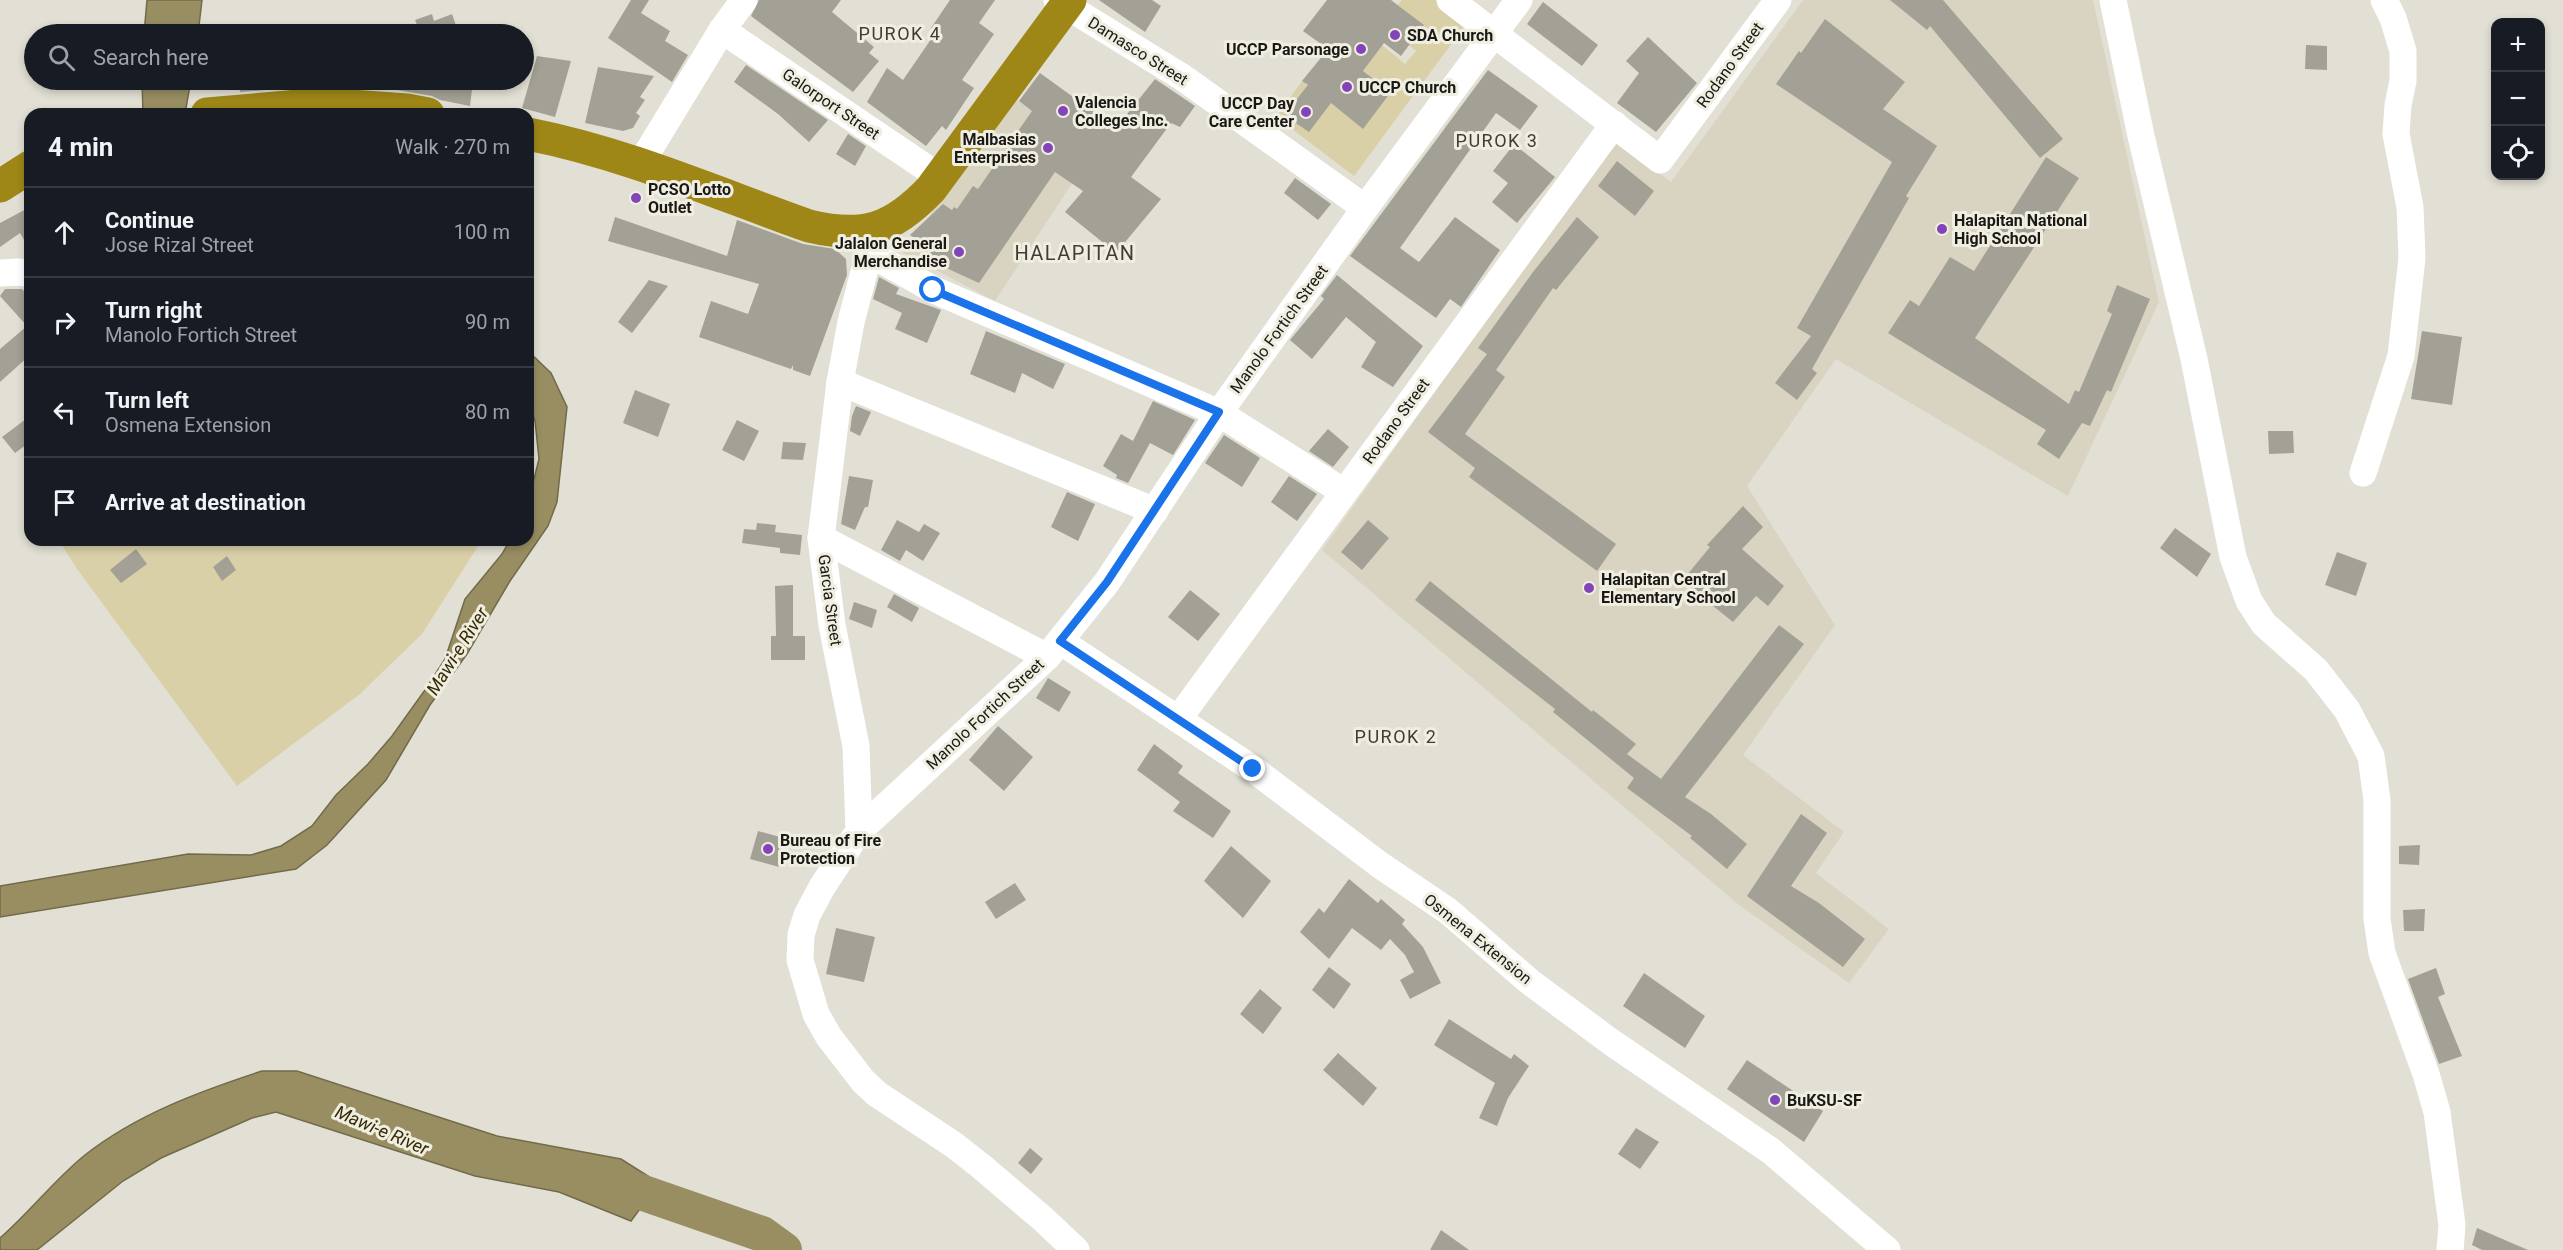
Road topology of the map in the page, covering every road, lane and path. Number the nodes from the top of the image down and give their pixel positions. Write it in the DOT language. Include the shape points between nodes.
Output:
graph roads {
  1 [pos="744,0"];
  2 [pos="1450,0"];
  3 [pos="1519,0"];
  4 [pos="1778,0"];
  5 [pos="2113,0"];
  6 [pos="2384,0"];
  7 [pos="1064,2"];
  8 [pos="722,30"];
  9 [pos="1494,33"];
  10 [pos="273,108"];
  11 [pos="379,108"];
  12 [pos="1614,124"];
  13 [pos="534,135"];
  14 [pos="641,163"];
  15 [pos="24,171"];
  16 [pos="941,178"];
  17 [pos="0,186"];
  18 [pos="1365,208"];
  19 [pos="868,242"];
  20 [pos="0,273"];
  21 [pos="24,274"];
  22 [pos="840,382"];
  23 [pos="1219,412"];
  24 [pos="2363,473"];
  25 [pos="1344,492"];
  26 [pos="1155,512"];
  27 [pos="820,538"];
  28 [pos="1053,649"];
  29 [pos="1179,718"];
  30 [pos="859,831"];
  31 [pos="1076,1250"];
  32 [pos="1887,1250"];
  33 [pos="2450,1250"];
  1 -- 8 [label="street"];
  2 -- 9 [label="street"];
  3 -- 9 [label="street, Manolo Fortich Street"];
  4 -- 12 [label="street, Rodano Street" via="1660,160"];
  5 -- 33 [label="street" via="2194,359 2233,557 2249,601 2264,624 2316,670 2347,710 2371,756 2377,800 2377,919 2382,953 2436,1112 2452,1225"];
  6 -- 24 [label="street" via="2403,51 2396,134 2410,207 2412,258 2401,357"];
  7 -- 16 [label="highway"];
  7 -- 18 [label="street, Damasco Street" via="1182,77"];
  8 -- 14 [label="street"];
  8 -- 16 [label="street, Galorport Street"];
  9 -- 12 [label="street"];
  9 -- 18 [label="street, Manolo Fortich Street"];
  10 -- 11 [label="highway" via="322,104"];
  12 -- 25 [label="street, Rodano Street"];
  13 -- 14 [label="highway"];
  14 -- 19 [label="highway" via="809,226"];
  15 -- 17 [label="highway"];
  16 -- 19 [label="highway" via="919,202"];
  18 -- 23 [label="street, Manolo Fortich Street"];
  19 -- 22 [label="street, Garcia Street"];
  19 -- 23 [label="street" via="933,290"];
  20 -- 21 [label="street"];
  22 -- 26 [label="street"];
  22 -- 27 [label="street, Garcia Street"];
  23 -- 25 [label="street"];
  23 -- 26 [label="street, Manolo Fortich Street"];
  25 -- 29 [label="street, Rodano Street"];
  26 -- 28 [label="street, Manolo Fortich Street" via="1107,582"];
  27 -- 28 [label="street, Osmena Extension"];
  27 -- 30 [label="street, Garcia Street" via="832,625 856,746"];
  28 -- 29 [label="street, Osmena Extension"];
  28 -- 30 [label="street, Manolo Fortich Street"];
  29 -- 32 [label="street, Osmena Extension" via="1380,866 1448,911 1530,982 1611,1042 1771,1151"];
  30 -- 31 [label="street" via="822,886 801,935 800,960 816,1014 850,1066 877,1094 954,1145"];
}
